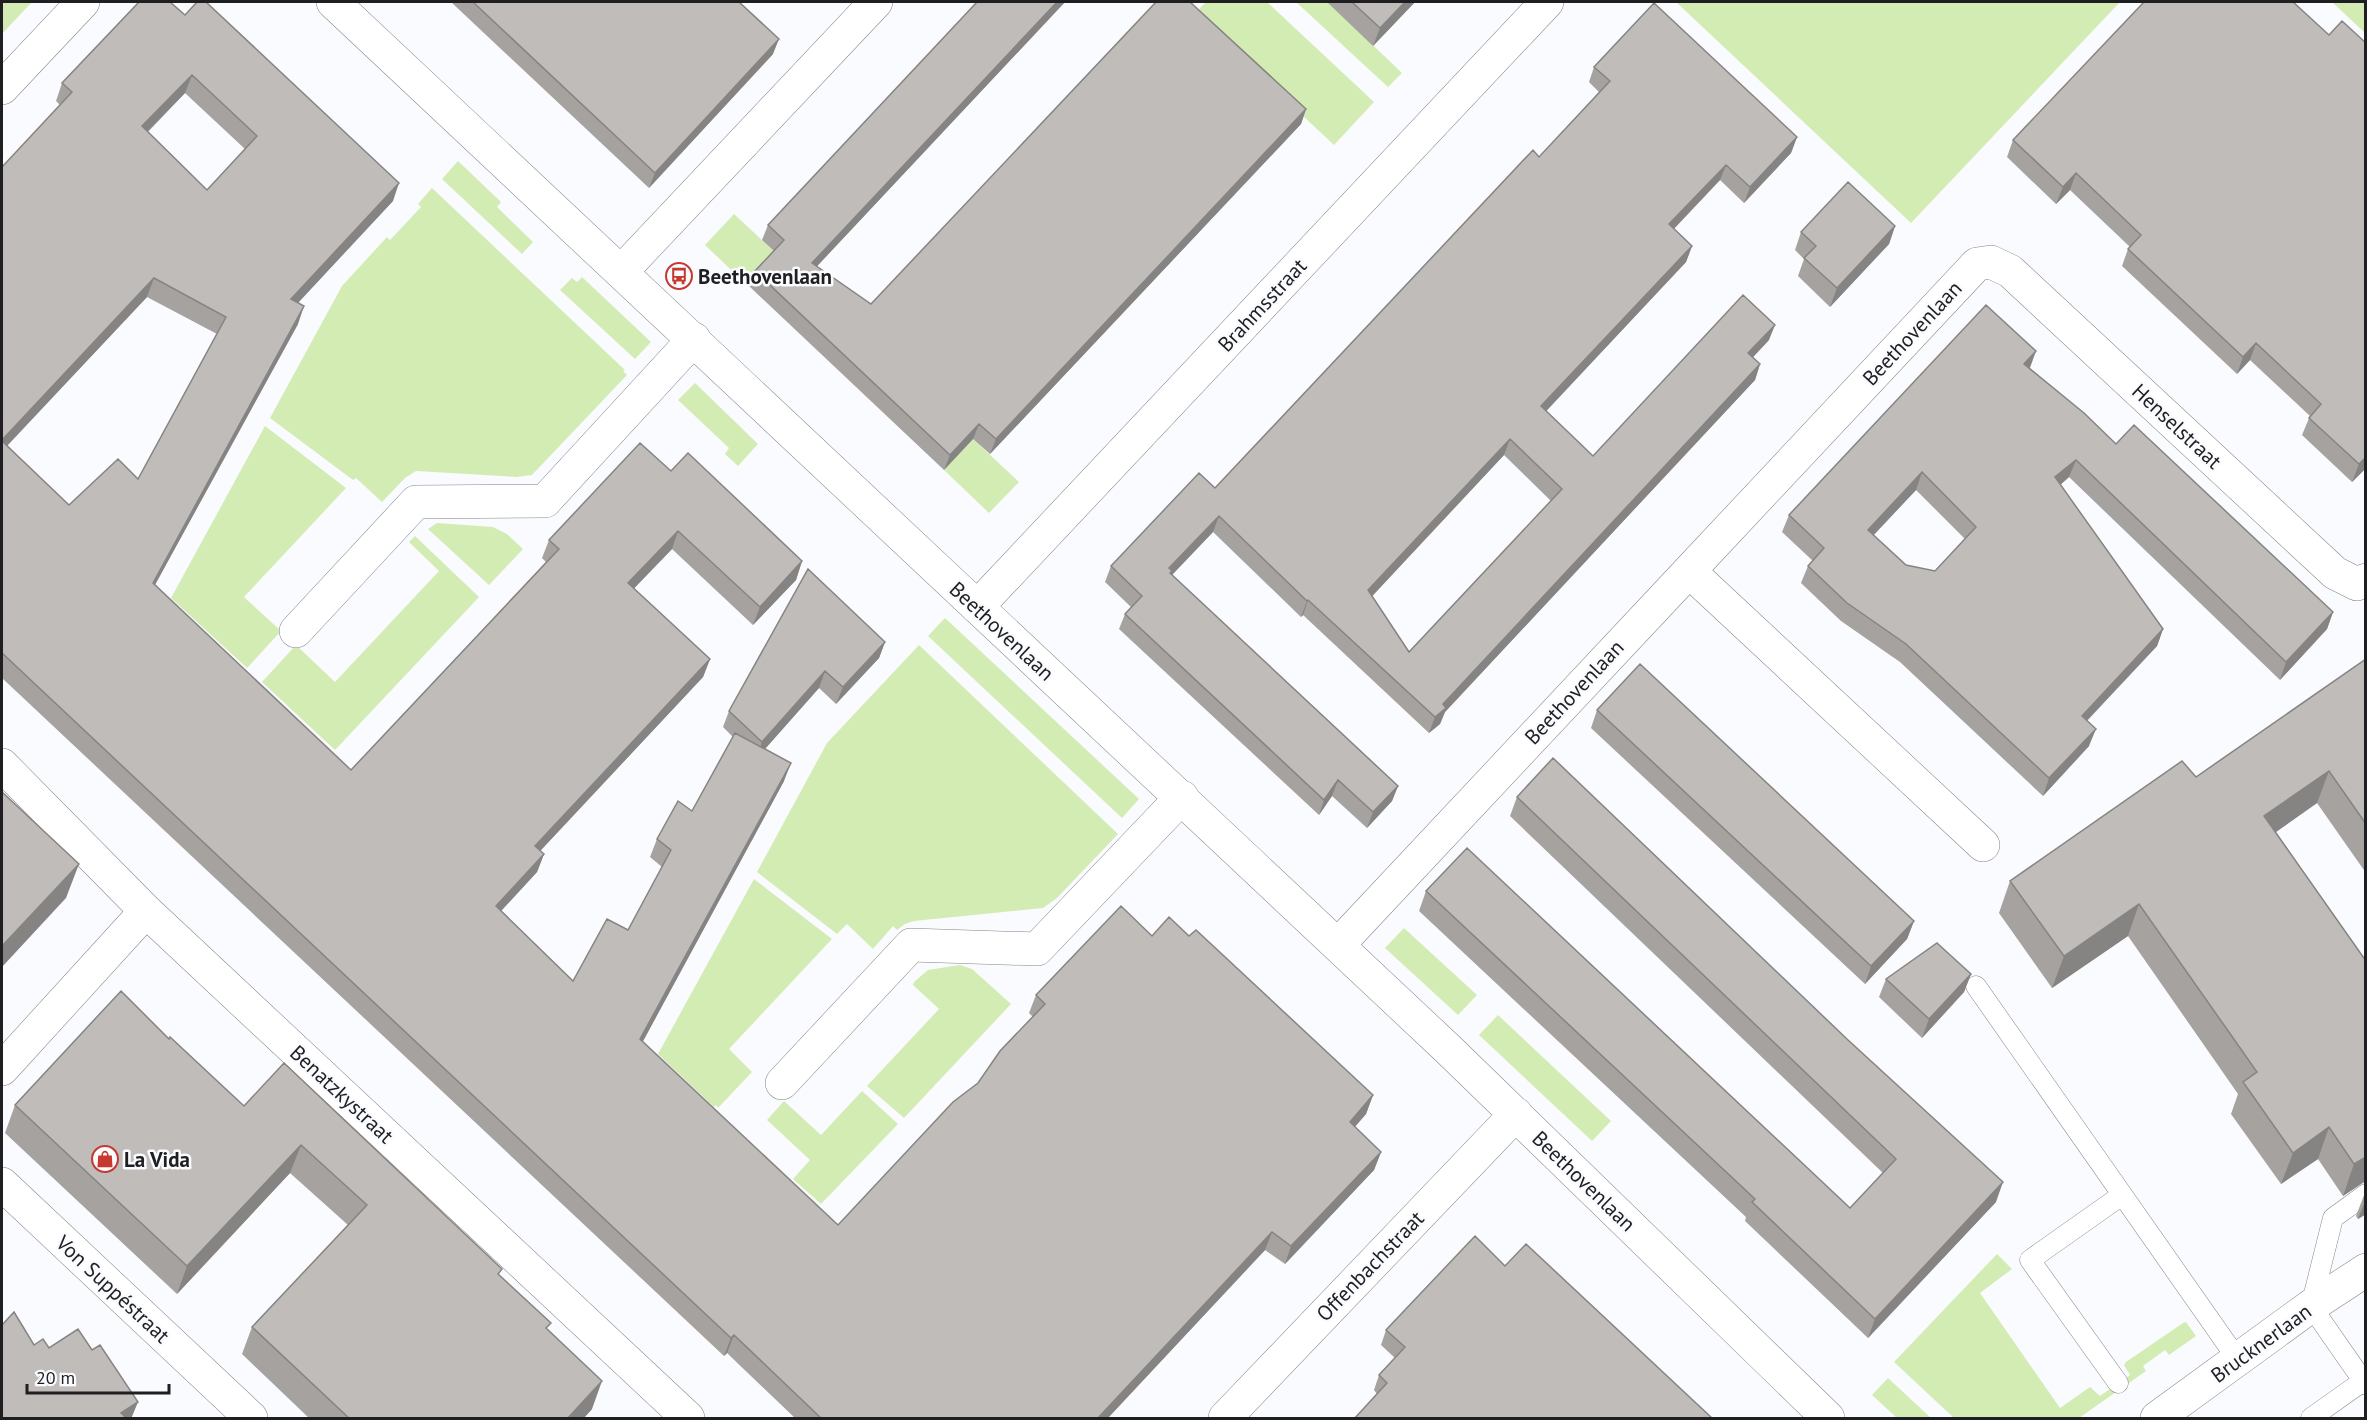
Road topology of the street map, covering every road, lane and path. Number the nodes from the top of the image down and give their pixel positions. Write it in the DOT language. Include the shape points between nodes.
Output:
graph roads {
  1 [pos="83,2"];
  2 [pos="333,2"];
  3 [pos="876,2"];
  4 [pos="1547,2"];
  5 [pos="2,88"];
  6 [pos="1991,262"];
  7 [pos="622,271"];
  8 [pos="694,339"];
  9 [pos="1689,571"];
  10 [pos="2366,580"];
  11 [pos="977,607"];
  12 [pos="296,631"];
  13 [pos="2,765"];
  14 [pos="1182,797"];
  15 [pos="1983,845"];
  16 [pos="146,911"];
  17 [pos="1338,945"];
  18 [pos="1976,986"];
  19 [pos="2,1069"];
  20 [pos="782,1083"];
  21 [pos="1516,1114"];
  22 [pos="2,1184"];
  23 [pos="2366,1194"];
  24 [pos="2122,1195"];
  25 [pos="2366,1270"];
  26 [pos="2312,1306"];
  27 [pos="2238,1360"];
  28 [pos="2365,1382"];
  29 [pos="2118,1383"];
  30 [pos="251,1419"];
  31 [pos="688,1419"];
  32 [pos="1224,1419"];
  33 [pos="1828,1419"];
  34 [pos="2157,1419"];
  35 [pos="2311,1419"];
  1 -- 5 [label="street"];
  2 -- 7 [label="street, Beethovenlaan"];
  3 -- 7 [label="street"];
  4 -- 11 [label="street, Brahmsstraat"];
  6 -- 9 [label="street, Beethovenlaan" via="1977,264"];
  6 -- 10 [label="street, Henselstraat" via="2010,271 2335,573 2357,584"];
  7 -- 8 [label="street, Beethovenlaan"];
  8 -- 11 [label="street, Beethovenlaan"];
  8 -- 12 [label="street" via="545,501 416,502"];
  9 -- 15 [label="street"];
  9 -- 17 [label="street, Beethovenlaan"];
  11 -- 14 [label="street, Beethovenlaan"];
  13 -- 16 [label="street, Benatzkystraat"];
  14 -- 17 [label="street, Beethovenlaan"];
  14 -- 20 [label="street" via="1037,949 910,945"];
  16 -- 19 [label="street"];
  16 -- 31 [label="street, Benatzkystraat"];
  17 -- 21 [label="street, Beethovenlaan"];
  18 -- 24 [label="lane"];
  21 -- 32 [label="street, Offenbachstraat"];
  21 -- 33 [label="street, Beethovenlaan"];
  22 -- 30 [label="street, Von Suppéstraat"];
  23 -- 26 [label="lane" via="2333,1218"];
  24 -- 27 [label="lane"];
  24 -- 29 [label="lane" via="2030,1260"];
  25 -- 26 [label="street, Brucknerlaan"];
  26 -- 27 [label="street, Brucknerlaan"];
  26 -- 28 [label="lane"];
  27 -- 34 [label="street, Brucknerlaan"];
  28 -- 35 [label="lane"];
}
